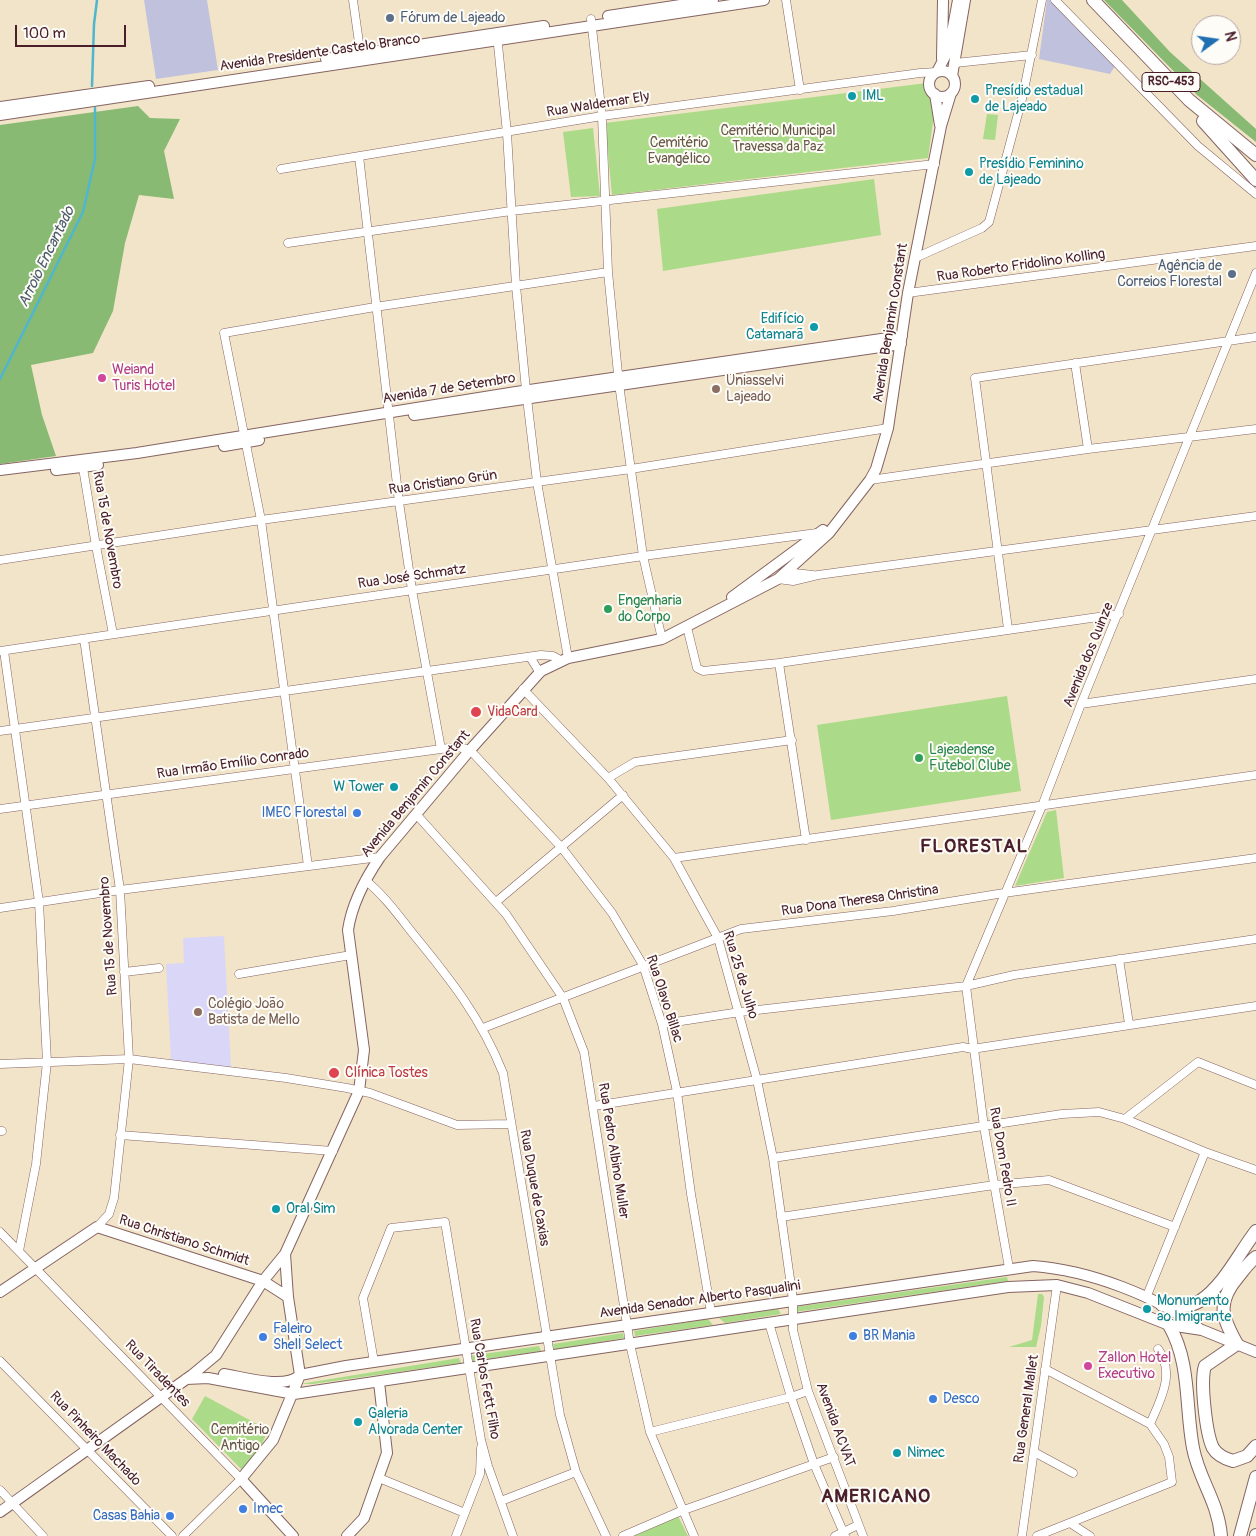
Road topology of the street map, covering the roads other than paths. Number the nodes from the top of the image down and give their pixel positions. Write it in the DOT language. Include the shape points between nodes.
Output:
graph roads {
  1 [pos="353,0"];
  2 [pos="713,0"];
  3 [pos="764,0"];
  4 [pos="786,0"];
  5 [pos="943,0"];
  6 [pos="958,0"];
  7 [pos="965,0"];
  8 [pos="1042,0"];
  9 [pos="1055,0"];
  10 [pos="1092,0"];
  11 [pos="700,6"];
  12 [pos="591,22"];
  13 [pos="498,36"];
  14 [pos="1032,55"];
  15 [pos="361,57"];
  16 [pos="942,60"];
  17 [pos="955,63"];
  18 [pos="937,72"];
  19 [pos="952,76"];
  20 [pos="208,80"];
  21 [pos="800,90"];
  22 [pos="951,93"];
  23 [pos="935,94"];
  24 [pos="1189,100"];
  25 [pos="0,107"];
  26 [pos="0,115"];
  27 [pos="602,116"];
  28 [pos="941,126"];
  29 [pos="507,133"];
  30 [pos="359,156"];
  31 [pos="1256,156"];
  32 [pos="935,164"];
  33 [pos="280,169"];
  34 [pos="1256,180"];
  35 [pos="1256,194"];
  36 [pos="606,201"];
  37 [pos="511,211"];
  38 [pos="366,230"];
  39 [pos="288,243"];
  40 [pos="1256,246"];
  41 [pos="915,258"];
  42 [pos="608,272"];
  43 [pos="1256,273"];
  44 [pos="516,286"];
  45 [pos="908,294"];
  46 [pos="375,307"];
  47 [pos="1256,337"];
  48 [pos="1229,339"];
  49 [pos="902,340"];
  50 [pos="1076,363"];
  51 [pos="619,381"];
  52 [pos="527,394"];
  53 [pos="388,416"];
  54 [pos="888,428"];
  55 [pos="1256,429"];
  56 [pos="1190,438"];
  57 [pos="244,439"];
  58 [pos="1088,449"];
  59 [pos="83,463"];
  60 [pos="986,464"];
  61 [pos="631,469"];
  62 [pos="0,470"];
  63 [pos="0,477"];
  64 [pos="870,480"];
  65 [pos="537,482"];
  66 [pos="399,502"];
  67 [pos="1256,516"];
  68 [pos="261,520"];
  69 [pos="1153,531"];
  70 [pos="825,533"];
  71 [pos="96,546"];
  72 [pos="998,550"];
  73 [pos="643,556"];
  74 [pos="0,560"];
  75 [pos="774,567"];
  76 [pos="551,570"];
  77 [pos="782,576"];
  78 [pos="412,590"];
  79 [pos="274,610"];
  80 [pos="1119,614"];
  81 [pos="705,617"];
  82 [pos="687,627"];
  83 [pos="1008,629"];
  84 [pos="113,634"];
  85 [pos="84,638"];
  86 [pos="662,639"];
  87 [pos="2,651"];
  88 [pos="530,657"];
  89 [pos="565,660"];
  90 [pos="779,663"];
  91 [pos="428,673"];
  92 [pos="540,673"];
  93 [pos="1256,679"];
  94 [pos="524,689"];
  95 [pos="285,691"];
  96 [pos="1081,704"];
  97 [pos="97,717"];
  98 [pos="16,729"];
  99 [pos="0,731"];
  100 [pos="792,740"];
  101 [pos="441,749"];
  102 [pos="470,750"];
  103 [pos="294,768"];
  104 [pos="1256,775"];
  105 [pos="608,778"];
  106 [pos="108,794"];
  107 [pos="623,795"];
  108 [pos="27,805"];
  109 [pos="1042,806"];
  110 [pos="0,809"];
  111 [pos="416,814"];
  112 [pos="806,840"];
  113 [pos="562,848"];
  114 [pos="380,857"];
  115 [pos="674,858"];
  116 [pos="1256,858"];
  117 [pos="308,866"];
  118 [pos="365,880"];
  119 [pos="120,890"];
  120 [pos="1004,893"];
  121 [pos="39,902"];
  122 [pos="496,902"];
  123 [pos="0,908"];
  124 [pos="718,938"];
  125 [pos="1256,939"];
  126 [pos="352,956"];
  127 [pos="1119,959"];
  128 [pos="643,965"];
  129 [pos="159,968"];
  130 [pos="124,972"];
  131 [pos="239,974"];
  132 [pos="966,986"];
  133 [pos="562,998"];
  134 [pos="1256,1006"];
  135 [pos="740,1012"];
  136 [pos="662,1024"];
  137 [pos="1129,1024"];
  138 [pos="483,1028"];
  139 [pos="972,1049"];
  140 [pos="129,1059"];
  141 [pos="47,1062"];
  142 [pos="0,1064"];
  143 [pos="757,1080"];
  144 [pos="1256,1085"];
  145 [pos="359,1091"];
  146 [pos="677,1092"];
  147 [pos="594,1106"];
  148 [pos="1126,1119"];
  149 [pos="510,1124"];
  150 [pos="984,1127"];
  151 [pos="120,1135"];
  152 [pos="333,1152"];
  153 [pos="1205,1152"];
  154 [pos="773,1158"];
  155 [pos="1256,1170"];
  156 [pos="994,1185"];
  157 [pos="781,1218"];
  158 [pos="1176,1227"];
  159 [pos="97,1228"];
  160 [pos="1256,1231"];
  161 [pos="0,1232"];
  162 [pos="19,1251"];
  163 [pos="285,1254"];
  164 [pos="1256,1257"];
  165 [pos="34,1268"];
  166 [pos="1009,1268"];
  167 [pos="1097,1279"];
  168 [pos="263,1281"];
  169 [pos="1057,1284"];
  170 [pos="1033,1286"];
  171 [pos="0,1292"];
  172 [pos="288,1297"];
  173 [pos="1146,1298"];
  174 [pos="793,1300"];
  175 [pos="1120,1305"];
  176 [pos="1162,1305"];
  177 [pos="711,1312"];
  178 [pos="793,1319"];
  179 [pos="769,1323"];
  180 [pos="627,1325"];
  181 [pos="1169,1325"];
  182 [pos="731,1328"];
  183 [pos="1202,1330"];
  184 [pos="547,1337"];
  185 [pos="630,1344"];
  186 [pos="1237,1344"];
  187 [pos="466,1348"];
  188 [pos="1158,1350"];
  189 [pos="1256,1352"];
  190 [pos="550,1356"];
  191 [pos="214,1357"];
  192 [pos="0,1361"];
  193 [pos="374,1362"];
  194 [pos="469,1368"];
  195 [pos="1045,1369"];
  196 [pos="300,1375"];
  197 [pos="189,1377"];
  198 [pos="213,1377"];
  199 [pos="379,1382"];
  200 [pos="808,1391"];
  201 [pos="294,1394"];
  202 [pos="161,1397"];
  203 [pos="791,1397"];
  204 [pos="1150,1424"];
  205 [pos="650,1432"];
  206 [pos="1256,1446"];
  207 [pos="89,1449"];
  208 [pos="1034,1452"];
  209 [pos="834,1457"];
  210 [pos="814,1464"];
  211 [pos="576,1472"];
  212 [pos="484,1473"];
  213 [pos="1073,1473"];
  214 [pos="1256,1477"];
  215 [pos="379,1478"];
  216 [pos="241,1479"];
  217 [pos="0,1490"];
  218 [pos="501,1501"];
  219 [pos="13,1504"];
  220 [pos="681,1511"];
  221 [pos="0,1512"];
  222 [pos="466,1513"];
  223 [pos="1070,1523"];
  224 [pos="858,1524"];
  225 [pos="844,1534"];
  226 [pos="44,1536"];
  227 [pos="172,1536"];
  228 [pos="183,1536"];
  229 [pos="294,1536"];
  230 [pos="347,1536"];
  231 [pos="456,1536"];
  232 [pos="513,1536"];
  233 [pos="606,1536"];
  234 [pos="623,1536"];
  235 [pos="694,1536"];
  236 [pos="835,1536"];
  237 [pos="863,1536"];
  238 [pos="1022,1536"];
  239 [pos="1037,1536"];
  240 [pos="1090,1536"];
  241 [pos="1221,1536"];
  242 [pos="1240,1536"];
  1 -- 15 [label="street"];
  2 -- 11 [label="main road, Avenida Presidente Castelo Branco"];
  3 -- 11 [label="main road, Avenida Presidente Castelo Branco"];
  4 -- 21 [label="street"];
  5 -- 16 [label="main road"];
  6 -- 16 [label="main road" via="952,38"];
  7 -- 17 [label="main road"];
  8 -- 14 [label="street"];
  9 -- 35 [label="street" via="1198,146"];
  10 -- 24 [label="highway, RSC-453"];
  11 -- 12 [label="main road, Avenida Presidente Castelo Branco"];
  12 -- 13 [label="main road, Avenida Presidente Castelo Branco"];
  12 -- 27 [label="street"];
  13 -- 15 [label="main road, Avenida Presidente Castelo Branco"];
  13 -- 29 [label="street"];
  14 -- 17 [label="street"];
  14 -- 41 [label="street" via="989,222"];
  15 -- 20 [label="main road, Avenida Presidente Castelo Branco"];
  16 -- 18 [label="main road"];
  17 -- 19 [label="main road"];
  18 -- 19 [label="main road" via="947,72"];
  18 -- 21 [label="street, Rua Waldemar Ely"];
  18 -- 23 [label="main road" via="930,80"];
  19 -- 22 [label="main road" via="955,85"];
  20 -- 25 [label="main road, Avenida Presidente Castelo Branco"];
  20 -- 26 [label="main road, Avenida Presidente Castelo Branco"];
  21 -- 27 [label="street, Rua Waldemar Ely"];
  22 -- 23 [label="main road" via="944,96"];
  22 -- 28 [label="main road, Avenida Benjamin Constant"];
  23 -- 28 [label="main road, Avenida Benjamin Constant"];
  24 -- 31 [label="highway, RSC-453"];
  24 -- 34 [label="highway" via="1202,120"];
  27 -- 29 [label="street, Rua Waldemar Ely"];
  27 -- 36 [label="street"];
  28 -- 32 [label="main road, Avenida Benjamin Constant"];
  29 -- 30 [label="street, Rua Waldemar Ely"];
  29 -- 37 [label="street"];
  30 -- 33 [label="street, Rua Waldemar Ely"];
  30 -- 38 [label="street"];
  32 -- 36 [label="street"];
  32 -- 41 [label="main road, Avenida Benjamin Constant"];
  36 -- 37 [label="street"];
  36 -- 42 [label="street"];
  37 -- 38 [label="street"];
  37 -- 44 [label="street"];
  38 -- 39 [label="street"];
  38 -- 46 [label="street"];
  40 -- 45 [label="street, Rua Roberto Fridolino Kolling"];
  41 -- 45 [label="main road, Avenida Benjamin Constant"];
  42 -- 44 [label="street"];
  42 -- 51 [label="street"];
  43 -- 48 [label="street, Avenida dos Quinze"];
  44 -- 46 [label="street"];
  44 -- 52 [label="street"];
  45 -- 49 [label="main road, Avenida Benjamin Constant"];
  46 -- 53 [label="street"];
  46 -- 57 [label="street" via="224,333"];
  47 -- 48 [label="street"];
  48 -- 50 [label="street"];
  48 -- 56 [label="street, Avenida dos Quinze"];
  49 -- 51 [label="main road, Avenida 7 de Setembro"];
  49 -- 54 [label="main road, Avenida Benjamin Constant"];
  50 -- 58 [label="street"];
  50 -- 60 [label="street" via="974,378"];
  51 -- 52 [label="main road, Avenida 7 de Setembro"];
  51 -- 61 [label="street"];
  52 -- 53 [label="main road, Avenida 7 de Setembro"];
  52 -- 65 [label="street"];
  53 -- 57 [label="main road, Avenida 7 de Setembro"];
  53 -- 66 [label="street"];
  54 -- 61 [label="street, Rua Cristiano Grün"];
  54 -- 64 [label="main road, Avenida Benjamin Constant" via="879,462"];
  55 -- 56 [label="street"];
  56 -- 58 [label="street"];
  56 -- 69 [label="street, Avenida dos Quinze"];
  57 -- 59 [label="main road, Avenida 7 de Setembro"];
  57 -- 68 [label="street"];
  58 -- 60 [label="street"];
  59 -- 62 [label="main road, Avenida 7 de Setembro"];
  59 -- 63 [label="main road, Avenida 7 de Setembro"];
  59 -- 71 [label="street, Rua 15 de Novembro"];
  60 -- 64 [label="street"];
  60 -- 72 [label="street"];
  61 -- 65 [label="street, Rua Cristiano Grün"];
  61 -- 73 [label="street"];
  64 -- 70 [label="main road, Avenida Benjamin Constant"];
  65 -- 66 [label="street, Rua Cristiano Grün"];
  65 -- 76 [label="street"];
  66 -- 68 [label="street, Rua Cristiano Grün"];
  66 -- 78 [label="street"];
  67 -- 69 [label="street"];
  68 -- 71 [label="street, Rua Cristiano Grün"];
  68 -- 79 [label="street"];
  69 -- 72 [label="street"];
  69 -- 80 [label="street, Avenida dos Quinze"];
  70 -- 73 [label="street, Rua José Schmatz"];
  70 -- 75 [label="main road, Avenida Benjamin Constant"];
  70 -- 77 [label="main road, Avenida Benjamin Constant"];
  71 -- 74 [label="street, Rua Cristiano Grün"];
  71 -- 84 [label="street, Rua 15 de Novembro"];
  72 -- 77 [label="street" via="793,581"];
  72 -- 83 [label="street"];
  73 -- 76 [label="street, Rua José Schmatz"];
  73 -- 86 [label="street"];
  75 -- 77 [label="main road" via="772,575"];
  75 -- 81 [label="main road, Avenida Benjamin Constant"];
  76 -- 78 [label="street, Rua José Schmatz"];
  76 -- 89 [label="street"];
  77 -- 81 [label="main road, Avenida Benjamin Constant"];
  78 -- 79 [label="street, Rua José Schmatz"];
  78 -- 91 [label="street"];
  79 -- 84 [label="street, Rua José Schmatz"];
  79 -- 95 [label="street"];
  80 -- 83 [label="street"];
  80 -- 96 [label="street, Avenida dos Quinze"];
  81 -- 82 [label="main road, Avenida Benjamin Constant"];
  82 -- 86 [label="main road, Avenida Benjamin Constant"];
  82 -- 90 [label="street" via="700,670"];
  83 -- 90 [label="street"];
  84 -- 85 [label="street, Rua José Schmatz"];
  85 -- 87 [label="street, Rua José Schmatz"];
  85 -- 97 [label="street, Rua 15 de Novembro"];
  86 -- 89 [label="main road, Avenida Benjamin Constant"];
  87 -- 98 [label="street"];
  88 -- 89 [label="street" via="553,656"];
  88 -- 91 [label="street"];
  88 -- 92 [label="street"];
  89 -- 92 [label="main road, Avenida Benjamin Constant"];
  90 -- 100 [label="street"];
  91 -- 95 [label="street"];
  91 -- 101 [label="street"];
  92 -- 94 [label="main road, Avenida Benjamin Constant"];
  93 -- 96 [label="street"];
  94 -- 102 [label="main road, Avenida Benjamin Constant"];
  94 -- 105 [label="street, Rua 25 de Julho"];
  95 -- 97 [label="street"];
  95 -- 103 [label="street"];
  96 -- 109 [label="street, Avenida dos Quinze"];
  97 -- 98 [label="street"];
  97 -- 106 [label="street, Rua 15 de Novembro"];
  98 -- 99 [label="street"];
  98 -- 108 [label="street"];
  100 -- 105 [label="street" via="635,762"];
  100 -- 112 [label="street"];
  101 -- 102 [label="street, Rua Irmão Emílio Conrado" via="458,747"];
  101 -- 103 [label="street, Rua Irmão Emílio Conrado"];
  102 -- 111 [label="main road, Avenida Benjamin Constant"];
  102 -- 113 [label="street, Rua Olavo Billac"];
  103 -- 106 [label="street, Rua Irmão Emílio Conrado"];
  103 -- 117 [label="street"];
  104 -- 109 [label="street"];
  105 -- 107 [label="street, Rua 25 de Julho"];
  106 -- 108 [label="street, Rua Irmão Emílio Conrado"];
  106 -- 119 [label="street, Rua 15 de Novembro"];
  107 -- 113 [label="street"];
  107 -- 115 [label="street, Rua 25 de Julho"];
  108 -- 110 [label="street, Rua Irmão Emílio Conrado"];
  108 -- 121 [label="street"];
  109 -- 112 [label="street"];
  109 -- 120 [label="street, Avenida dos Quinze"];
  111 -- 114 [label="main road, Avenida Benjamin Constant"];
  111 -- 122 [label="street, Rua Pedro Albino Muller"];
  112 -- 115 [label="street"];
  113 -- 122 [label="street"];
  113 -- 128 [label="street, Rua Olavo Billac" via="612,914"];
  114 -- 117 [label="street"];
  114 -- 118 [label="main road, Avenida Benjamin Constant"];
  115 -- 124 [label="street, Rua 25 de Julho"];
  116 -- 120 [label="street, Rua Dona Theresa Christina"];
  117 -- 119 [label="street"];
  118 -- 126 [label="main road, Avenida Benjamin Constant" via="348,930"];
  118 -- 138 [label="street, Rua Duque de Caxias" via="442,969"];
  119 -- 121 [label="street"];
  119 -- 130 [label="street, Rua 15 de Novembro"];
  120 -- 124 [label="street, Rua Dona Theresa Christina" via="892,912 741,930"];
  120 -- 132 [label="street, Avenida dos Quinze"];
  121 -- 123 [label="street"];
  121 -- 141 [label="street"];
  122 -- 133 [label="street, Rua Pedro Albino Muller"];
  124 -- 128 [label="street, Rua Dona Theresa Christina"];
  124 -- 135 [label="street, Rua 25 de Julho"];
  125 -- 127 [label="street"];
  126 -- 131 [label="street"];
  126 -- 145 [label="main road, Avenida Benjamin Constant" via="364,1050"];
  127 -- 132 [label="street"];
  127 -- 137 [label="street"];
  128 -- 133 [label="street, Rua Dona Theresa Christina"];
  128 -- 136 [label="street, Rua Olavo Billac"];
  129 -- 130 [label="street"];
  130 -- 140 [label="street, Rua 15 de Novembro"];
  132 -- 135 [label="street"];
  132 -- 139 [label="street, Avenida dos Quinze"];
  133 -- 138 [label="street, Rua Dona Theresa Christina"];
  133 -- 147 [label="street, Rua Pedro Albino Muller" via="584,1052"];
  134 -- 137 [label="street"];
  135 -- 136 [label="street"];
  135 -- 143 [label="street, Rua 25 de Julho"];
  136 -- 146 [label="street, Rua Olavo Billac"];
  137 -- 139 [label="street"];
  138 -- 149 [label="street, Rua Duque de Caxias" via="502,1073"];
  139 -- 143 [label="street" via="963,1047"];
  139 -- 150 [label="street, Rua Dom Pedro II"];
  140 -- 141 [label="street"];
  140 -- 145 [label="street" via="286,1078"];
  140 -- 151 [label="street, Rua 15 de Novembro"];
  141 -- 142 [label="street"];
  141 -- 162 [label="street" via="36,1164"];
  143 -- 146 [label="street"];
  143 -- 154 [label="street, Rua 25 de Julho"];
  144 -- 148 [label="street" via="1198,1062"];
  145 -- 149 [label="street" via="457,1125"];
  145 -- 152 [label="main road, Avenida Benjamin Constant"];
  146 -- 147 [label="street"];
  146 -- 177 [label="street, Rua Olavo Billac"];
  147 -- 180 [label="street, Rua Pedro Albino Muller"];
  148 -- 150 [label="street" via="1099,1112 1062,1114"];
  148 -- 153 [label="street"];
  149 -- 184 [label="street, Rua Duque de Caxias"];
  150 -- 154 [label="street"];
  150 -- 156 [label="street, Rua Dom Pedro II"];
  151 -- 152 [label="street"];
  151 -- 159 [label="street, Rua 15 de Novembro" via="114,1198 109,1214"];
  152 -- 163 [label="main road, Avenida Benjamin Constant"];
  153 -- 155 [label="street"];
  153 -- 158 [label="street"];
  154 -- 157 [label="street, Rua 25 de Julho"];
  156 -- 157 [label="street"];
  156 -- 158 [label="street" via="1049,1180"];
  156 -- 166 [label="street, Rua Dom Pedro II"];
  157 -- 174 [label="street, Rua 25 de Julho"];
  158 -- 173 [label="street"];
  159 -- 165 [label="main road"];
  159 -- 168 [label="main road, Rua Christiano Schmidt"];
  160 -- 176 [label="highway" via="1220,1281 1200,1300 1179,1307"];
  161 -- 162 [label="street, Rua Tiradentes"];
  162 -- 165 [label="street, Rua Tiradentes"];
  163 -- 168 [label="main road, Avenida Benjamin Constant"];
  163 -- 172 [label="main road"];
  164 -- 186 [label="highway" via="1224,1299 1226,1325"];
  165 -- 171 [label="main road"];
  165 -- 202 [label="street, Rua Tiradentes"];
  166 -- 167 [label="main road, Avenida Senador Alberto Pasqualini" via="1062,1268"];
  166 -- 170 [label="main road" via="1018,1280"];
  166 -- 174 [label="main road, Avenida Senador Alberto Pasqualini"];
  167 -- 169 [label="main road" via="1065,1276"];
  167 -- 173 [label="main road, Avenida Senador Alberto Pasqualini"];
  168 -- 172 [label="main road, Rua Christiano Schmidt"];
  168 -- 191 [label="main road, Avenida Benjamin Constant"];
  169 -- 170 [label="main road, Avenida Senador Alberto Pasqualini"];
  169 -- 175 [label="main road, Avenida Senador Alberto Pasqualini"];
  169 -- 195 [label="street, Rua General Mallet"];
  170 -- 178 [label="main road, Avenida Senador Alberto Pasqualini"];
  172 -- 196 [label="main road"];
  173 -- 175 [label="main road" via="1140,1305"];
  173 -- 176 [label="main road, Avenida Senador Alberto Pasqualini"];
  174 -- 177 [label="main road, Avenida Senador Alberto Pasqualini"];
  174 -- 178 [label="street, Avenida ACVAT"];
  175 -- 181 [label="main road, Avenida Senador Alberto Pasqualini"];
  176 -- 183 [label="main road, Avenida Senador Alberto Pasqualini" via="1180,1313"];
  177 -- 180 [label="main road, Avenida Senador Alberto Pasqualini"];
  177 -- 182 [label="main road" via="721,1326"];
  178 -- 179 [label="main road, Avenida Senador Alberto Pasqualini"];
  178 -- 200 [label="street, Avenida ACVAT"];
  179 -- 182 [label="main road, Avenida Senador Alberto Pasqualini"];
  179 -- 203 [label="street"];
  180 -- 184 [label="main road, Avenida Senador Alberto Pasqualini"];
  180 -- 185 [label="street, Rua Pedro Albino Muller"];
  181 -- 183 [label="main road, Avenida Senador Alberto Pasqualini"];
  181 -- 241 [label="highway" via="1181,1350 1193,1449 1213,1498"];
  182 -- 185 [label="main road, Avenida Senador Alberto Pasqualini"];
  183 -- 186 [label="main road, Avenida Senador Alberto Pasqualini"];
  184 -- 187 [label="main road, Avenida Senador Alberto Pasqualini"];
  184 -- 190 [label="street, Rua Duque de Caxias"];
  185 -- 190 [label="main road, Avenida Senador Alberto Pasqualini"];
  185 -- 205 [label="street, Rua Pedro Albino Muller"];
  186 -- 189 [label="main road, Avenida Senador Alberto Pasqualini"];
  186 -- 206 [label="highway" via="1210,1361 1202,1375 1210,1439 1217,1453 1233,1461 1247,1456"];
  187 -- 193 [label="main road, Avenida Senador Alberto Pasqualini"];
  187 -- 193 [label="street, Rua Carlos Fett Filho" via="445,1222 391,1228 363,1298"];
  187 -- 194 [label="street, Rua Carlos Fett Filho"];
  188 -- 204 [label="street" via="1166,1366 1167,1377"];
  190 -- 194 [label="main road, Avenida Senador Alberto Pasqualini"];
  190 -- 211 [label="street, Rua Duque de Caxias" via="560,1415"];
  191 -- 197 [label="main road, Avenida Benjamin Constant"];
  191 -- 198 [label="main road"];
  192 -- 207 [label="street, Rua Pinheiro Machado"];
  193 -- 196 [label="main road, Avenida Senador Alberto Pasqualini"];
  194 -- 199 [label="main road, Avenida Senador Alberto Pasqualini"];
  194 -- 212 [label="street, Rua Carlos Fett Filho" via="482,1440"];
  195 -- 204 [label="street"];
  195 -- 208 [label="street, Rua General Mallet"];
  196 -- 198 [label="main road, Avenida Senador Alberto Pasqualini" via="295,1380 282,1383"];
  196 -- 201 [label="main road"];
  197 -- 198 [label="main road, Avenida Senador Alberto Pasqualini"];
  197 -- 202 [label="main road, Avenida Benjamin Constant"];
  198 -- 201 [label="main road, Avenida Senador Alberto Pasqualini"];
  199 -- 201 [label="main road, Avenida Senador Alberto Pasqualini"];
  199 -- 215 [label="main road" via="387,1453"];
  200 -- 203 [label="street"];
  200 -- 209 [label="street, Avenida ACVAT"];
  201 -- 216 [label="main road" via="273,1440"];
  202 -- 207 [label="main road, Avenida Benjamin Constant"];
  202 -- 216 [label="street, Rua Tiradentes"];
  203 -- 205 [label="street"];
  203 -- 210 [label="street"];
  204 -- 223 [label="street" via="1169,1457 1172,1482"];
  205 -- 220 [label="street, Rua Pedro Albino Muller"];
  207 -- 219 [label="main road, Avenida Benjamin Constant"];
  207 -- 227 [label="street, Rua Pinheiro Machado"];
  208 -- 213 [label="street"];
  208 -- 238 [label="street, Rua General Mallet"];
  209 -- 210 [label="street"];
  209 -- 224 [label="street, Avenida ACVAT"];
  210 -- 220 [label="street"];
  210 -- 225 [label="street"];
  211 -- 218 [label="street"];
  211 -- 233 [label="street, Rua Duque de Caxias"];
  212 -- 218 [label="street"];
  212 -- 222 [label="street, Rua Carlos Fett Filho"];
  214 -- 242 [label="highway"];
  215 -- 222 [label="street"];
  215 -- 230 [label="main road" via="364,1518"];
  216 -- 228 [label="street"];
  216 -- 229 [label="main road, Rua Tiradentes"];
  217 -- 219 [label="street"];
  218 -- 232 [label="street"];
  219 -- 221 [label="main road, Avenida Benjamin Constant"];
  219 -- 226 [label="street"];
  220 -- 234 [label="street"];
  220 -- 235 [label="street, Rua Pedro Albino Muller"];
  222 -- 231 [label="street, Rua Carlos Fett Filho"];
  223 -- 239 [label="street"];
  223 -- 240 [label="street"];
  224 -- 225 [label="street"];
  224 -- 237 [label="street, Avenida ACVAT"];
  225 -- 236 [label="street"];
}
